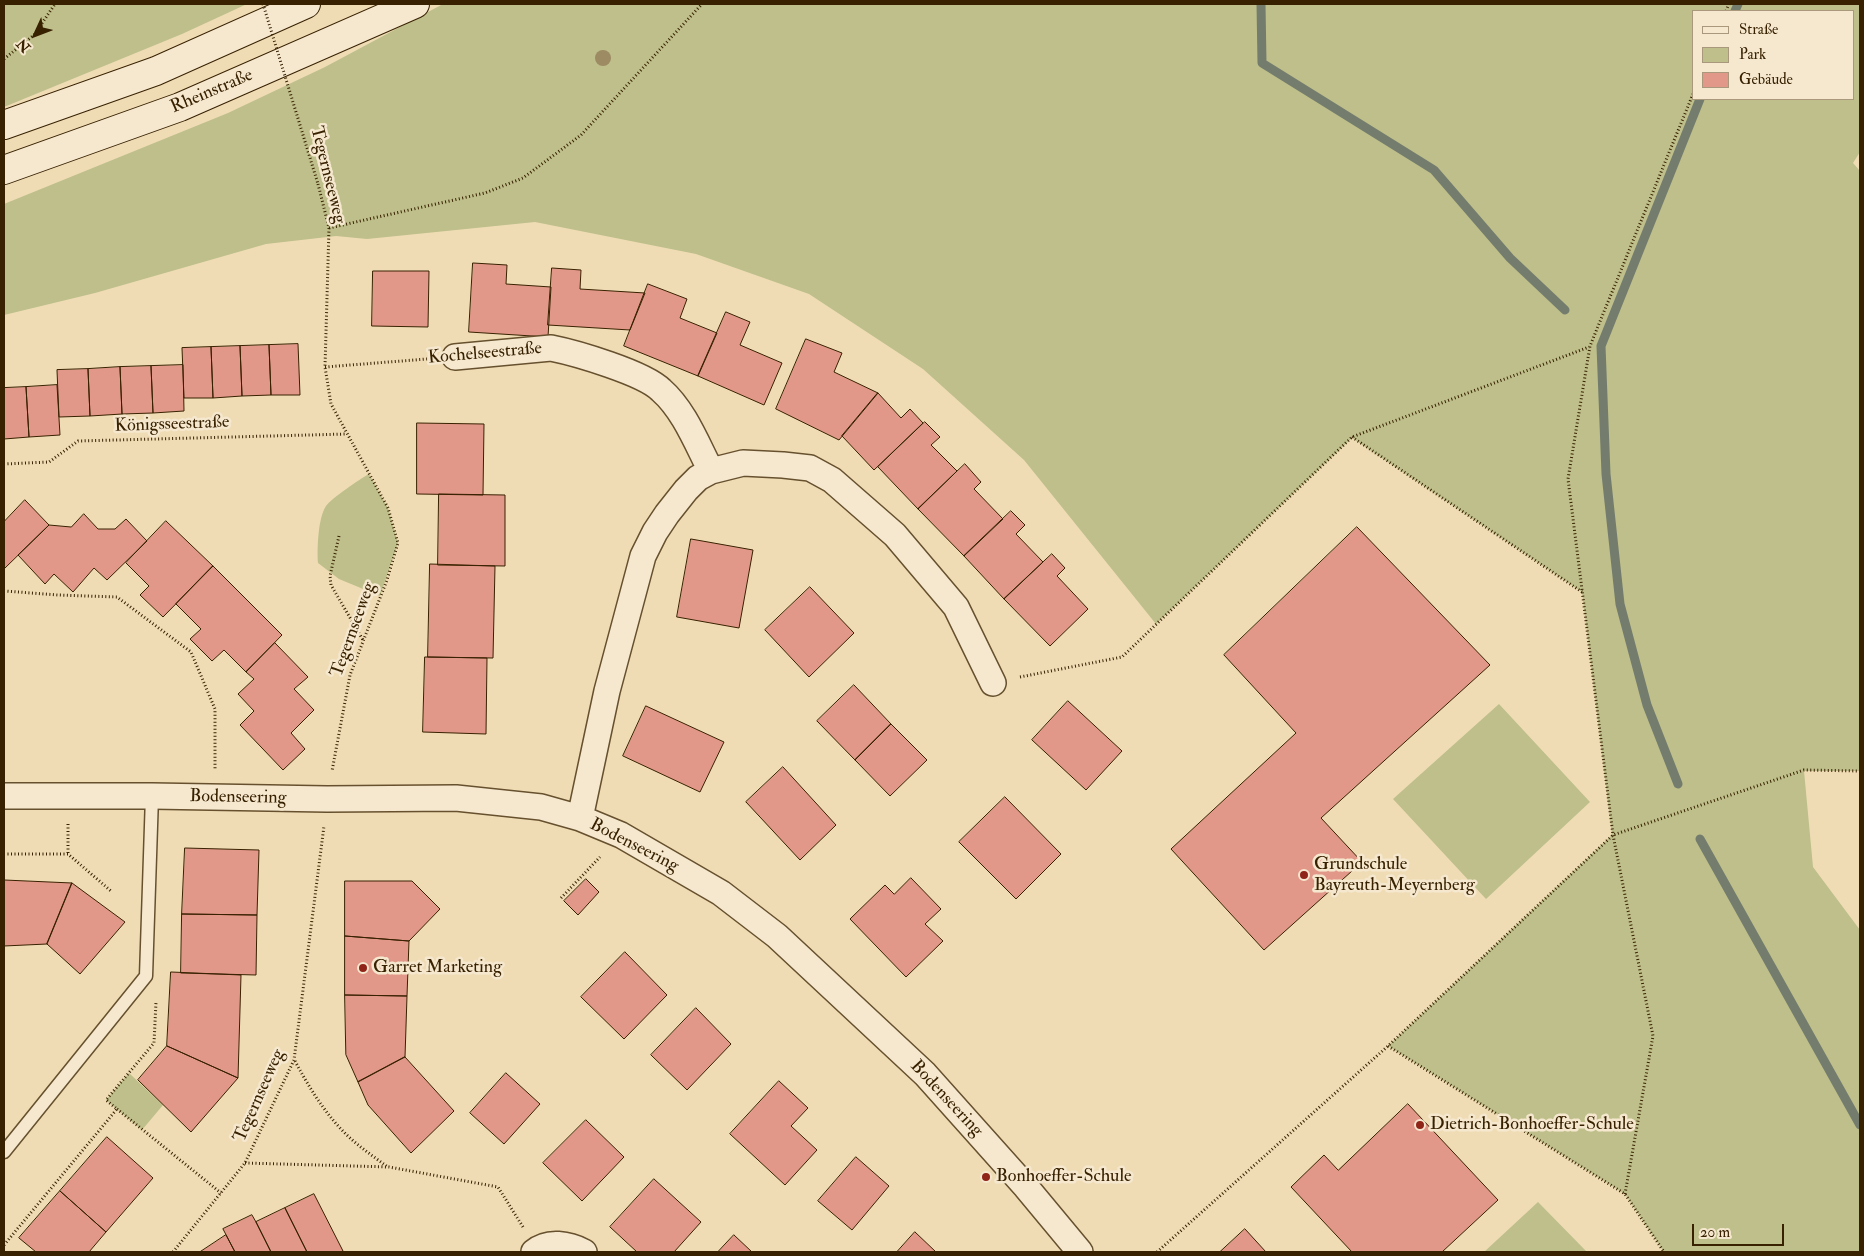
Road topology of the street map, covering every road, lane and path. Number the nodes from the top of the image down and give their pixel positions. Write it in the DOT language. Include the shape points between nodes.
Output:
graph roads {
  1 [pos="55,4"];
  2 [pos="263,4"];
  3 [pos="306,4"];
  4 [pos="415,4"];
  5 [pos="702,4"];
  6 [pos="4,59"];
  7 [pos="1692,96"];
  8 [pos="4,126"];
  9 [pos="4,170"];
  10 [pos="329,228"];
  11 [pos="1590,346"];
  12 [pos="455,357"];
  13 [pos="325,367"];
  14 [pos="347,434"];
  15 [pos="1352,437"];
  16 [pos="4,464"];
  17 [pos="711,471"];
  18 [pos="339,536"];
  19 [pos="4,591"];
  20 [pos="1582,592"];
  21 [pos="363,641"];
  22 [pos="993,682"];
  23 [pos="1860,771"];
  24 [pos="4,796"];
  25 [pos="152,796"];
  26 [pos="215,797"];
  27 [pos="327,799"];
  28 [pos="580,818"];
  29 [pos="621,835"];
  30 [pos="1612,835"];
  31 [pos="4,854"];
  32 [pos="111,891"];
  33 [pos="561,898"];
  34 [pos="156,1001"];
  35 [pos="1388,1046"];
  36 [pos="294,1060"];
  37 [pos="118,1109"];
  38 [pos="4,1152"];
  39 [pos="245,1163"];
  40 [pos="388,1167"];
  41 [pos="221,1193"];
  42 [pos="1624,1194"];
  43 [pos="4,1244"];
  44 [pos="535,1251"];
  45 [pos="173,1252"];
  46 [pos="584,1252"];
  47 [pos="1080,1252"];
  48 [pos="1157,1252"];
  49 [pos="1664,1252"];
  1 -- 6 [label="path" via="34,35"];
  2 -- 10 [label="path, Tegernseeweg, bridge"];
  3 -- 8 [label="street" via="156,71"];
  4 -- 9 [label="street, Rheinstraße" via="180,107"];
  5 -- 10 [label="path" via="581,135 523,178 485,192"];
  7 -- 11 [label="path"];
  10 -- 13 [label="path, Tegernseeweg"];
  11 -- 15 [label="path"];
  11 -- 20 [label="path" via="1568,480"];
  12 -- 13 [label="path, Kochelseestraße"];
  12 -- 17 [label="street, Kochelseestraße" via="551,348 647,380 660,389 678,410"];
  13 -- 14 [label="path, Tegernseeweg" via="331,404"];
  14 -- 16 [label="path, Königsseestraße" via="78,441 49,462"];
  14 -- 21 [label="path, Tegernseeweg" via="388,508 398,543"];
  15 -- 20 [label="path"];
  15 -- 22 [label="path" via="1122,657"];
  17 -- 22 [label="street" via="743,463 783,465 810,468 832,480 895,534 956,607"];
  17 -- 28 [label="street" via="692,484 667,514 643,556 607,691"];
  18 -- 21 [label="path" via="331,584"];
  19 -- 26 [label="path" via="117,597 191,652 215,709"];
  20 -- 30 [label="path"];
  21 -- 27 [label="path, Tegernseeweg" via="350,675"];
  23 -- 30 [label="path" via="1804,770"];
  24 -- 25 [label="street, Bodenseering"];
  25 -- 26 [label="street, Bodenseering"];
  25 -- 38 [label="lane" via="146,976"];
  26 -- 27 [label="street, Bodenseering"];
  27 -- 28 [label="street, Bodenseering" via="456,798 541,807"];
  27 -- 36 [label="path, Tegernseeweg"];
  28 -- 29 [label="street, Bodenseering"];
  29 -- 33 [label="path"];
  29 -- 47 [label="street, Bodenseering" via="721,893 777,936 925,1074"];
  30 -- 35 [label="path"];
  30 -- 42 [label="path" via="1654,1036"];
  31 -- 32 [label="path" via="68,854"];
  34 -- 37 [label="path" via="154,1042 106,1100"];
  35 -- 42 [label="path"];
  35 -- 48 [label="path"];
  36 -- 39 [label="path, Tegernseeweg"];
  36 -- 40 [label="path" via="332,1120 356,1144"];
  37 -- 41 [label="path"];
  37 -- 43 [label="path"];
  39 -- 40 [label="path"];
  39 -- 41 [label="path, Tegernseeweg"];
  40 -- 44 [label="path" via="498,1187"];
  41 -- 45 [label="path, Tegernseeweg"];
  42 -- 49 [label="path"];
  44 -- 46 [label="street" via="557,1244"];
}
